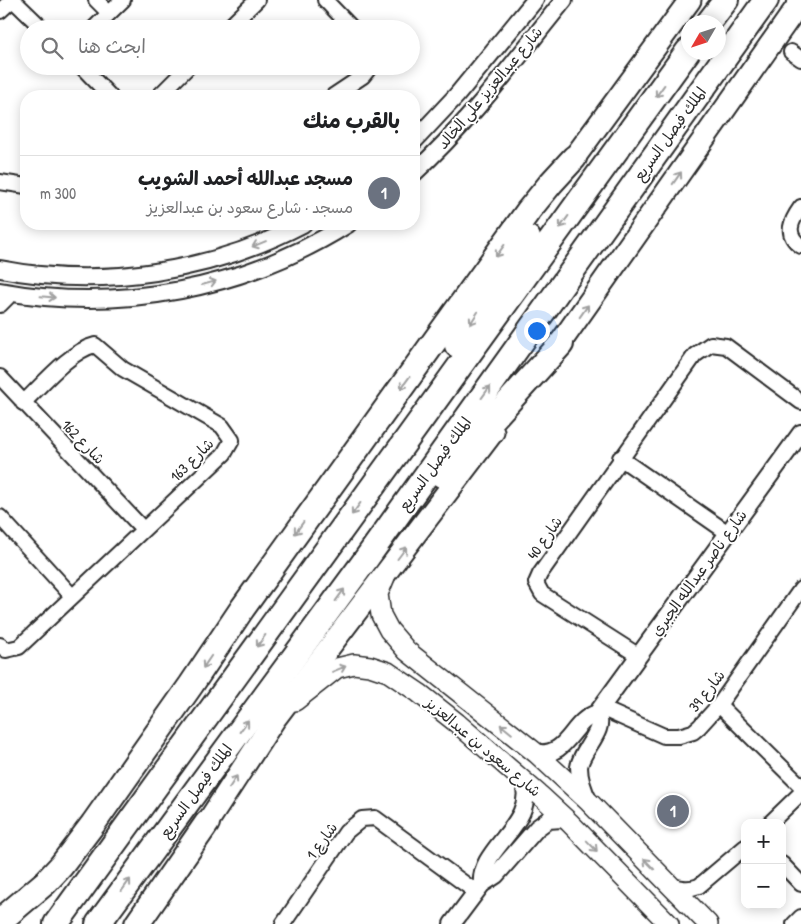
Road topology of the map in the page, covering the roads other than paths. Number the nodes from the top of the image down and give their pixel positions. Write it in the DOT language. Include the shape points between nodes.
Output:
graph roads {
  1 [pos="12,0"];
  2 [pos="96,0"];
  3 [pos="123,0"];
  4 [pos="257,0"];
  5 [pos="324,0"];
  6 [pos="535,0"];
  7 [pos="564,0"];
  8 [pos="690,0"];
  9 [pos="726,0"];
  10 [pos="766,0"];
  11 [pos="801,1"];
  12 [pos="0,11"];
  13 [pos="109,14"];
  14 [pos="714,15"];
  15 [pos="33,20"];
  16 [pos="103,20"];
  17 [pos="237,20"];
  18 [pos="344,20"];
  19 [pos="681,60"];
  20 [pos="90,75"];
  21 [pos="180,75"];
  22 [pos="364,75"];
  23 [pos="104,90"];
  24 [pos="165,90"];
  25 [pos="342,90"];
  26 [pos="420,135"];
  27 [pos="574,158"];
  28 [pos="420,167"];
  29 [pos="0,182"];
  30 [pos="20,185"];
  31 [pos="801,207"];
  32 [pos="291,230"];
  33 [pos="337,230"];
  34 [pos="801,246"];
  35 [pos="0,269"];
  36 [pos="6,292"];
  37 [pos="0,305"];
  38 [pos="561,344"];
  39 [pos="0,377"];
  40 [pos="801,402"];
  41 [pos="23,403"];
  42 [pos="801,432"];
  43 [pos="620,458"];
  44 [pos="378,480"];
  45 [pos="0,517"];
  46 [pos="143,529"];
  47 [pos="728,533"];
  48 [pos="364,562"];
  49 [pos="386,574"];
  50 [pos="801,588"];
  51 [pos="72,596"];
  52 [pos="0,645"];
  53 [pos="639,656"];
  54 [pos="474,703"];
  55 [pos="719,705"];
  56 [pos="599,711"];
  57 [pos="274,720"];
  58 [pos="457,724"];
  59 [pos="536,753"];
  60 [pos="523,780"];
  61 [pos="801,786"];
  62 [pos="801,793"];
  63 [pos="589,802"];
  64 [pos="774,819"];
  65 [pos="569,822"];
  66 [pos="206,823"];
  67 [pos="741,850"];
  68 [pos="786,868"];
  69 [pos="801,884"];
  70 [pos="671,886"];
  71 [pos="479,888"];
  72 [pos="801,918"];
  73 [pos="0,921"];
  74 [pos="56,924"];
  75 [pos="98,924"];
  76 [pos="137,924"];
  77 [pos="148,924"];
  78 [pos="283,924"];
  79 [pos="452,924"];
  80 [pos="669,924"];
  81 [pos="708,924"];
  82 [pos="794,924"];
  1 -- 12 [label="street"];
  1 -- 15 [label="street"];
  2 -- 13 [label="street"];
  3 -- 13 [label="street"];
  4 -- 17 [label="street"];
  5 -- 18 [label="street"];
  6 -- 26 [label="street, شارع عبدالعزيز علي الخالد"];
  7 -- 28 [label="street, شارع عبدالعزيز علي الخالد" via="477,107"];
  8 -- 27 [label="main road"];
  9 -- 14 [label="highway"];
  48 -- 10 [label="highway, الملك فيصل السريع, one-way"];
  38 -- 11 [label="main road, الملك فيصل السريع, one-way"];
  13 -- 16 [label="street"];
  19 -- 44 [label="highway, one-way"];
  20 -- 23 [label="street"];
  21 -- 24 [label="street"];
  22 -- 25 [label="street"];
  27 -- 44 [label="highway, one-way" via="541,218 400,436"];
  27 -- 73 [label="highway, one-way" via="529,210 242,609 93,824 46,882"];
  29 -- 30 [label="street"];
  31 -- 34 [label="street" via="792,218 790,228 794,241"];
  32 -- 35 [label="street, one-way" via="229,255 160,272 87,277"];
  36 -- 33 [label="street, one-way" via="99,299 182,290 236,276 306,247"];
  36 -- 37 [label="street"];
  38 -- 48 [label="highway"];
  49 -- 38 [label="main road, الملك فيصل السريع, one-way"];
  39 -- 41 [label="street, شارع 162"];
  40 -- 43 [label="street, شارع 40" via="726,346 711,344 696,354"];
  41 -- 46 [label="street, شارع 162"];
  41 -- 46 [label="street, شارع 163" via="73,355 96,345 123,369 222,426 232,440 224,454"];
  42 -- 47 [label="street, شارع ناصر عبدالله الجبري"];
  43 -- 47 [label="street"];
  43 -- 53 [label="street, شارع 40" via="536,583 542,594"];
  44 -- 74 [label="highway, one-way"];
  45 -- 51 [label="street"];
  46 -- 51 [label="street, شارع 163"];
  47 -- 53 [label="street, شارع ناصر عبدالله الجبري"];
  75 -- 48 [label="highway, الملك فيصل السريع, one-way"];
  49 -- 54 [label="main road, شارع سعود بن عبدالعزيز" via="378,594 388,630 407,650"];
  49 -- 57 [label="main road, الملك فيصل السريع"];
  50 -- 55 [label="street, شارع 39"];
  51 -- 52 [label="street, شارع 163" via="19,647 6,650"];
  53 -- 56 [label="street, شارع ناصر عبدالله الجبري"];
  54 -- 58 [label="main road" via="461,706 456,714"];
  59 -- 54 [label="main road, شارع سعود بن عبدالعزيز, one-way"];
  55 -- 56 [label="street, شارع 39" via="699,728 671,737"];
  55 -- 61 [label="street"];
  56 -- 59 [label="street, شارع ناصر عبدالله الجبري" via="581,722 559,749"];
  56 -- 63 [label="street, شارع ناصر عبدالله الجبري" via="599,727 581,758 579,768"];
  57 -- 58 [label="main road, شارع سعود بن عبدالعزيز, one-way" via="337,668 354,664 388,672"];
  66 -- 57 [label="main road, الملك فيصل السريع, one-way"];
  58 -- 60 [label="main road, شارع سعود بن عبدالعزيز"];
  59 -- 63 [label="main road, شارع سعود بن عبدالعزيز"];
  60 -- 65 [label="main road, شارع سعود بن عبدالعزيز"];
  60 -- 71 [label="street" via="524,808 484,868"];
  62 -- 64 [label="street"];
  70 -- 63 [label="main road, شارع سعود بن عبدالعزيز, one-way"];
  65 -- 71 [label="street" via="555,819 542,823 496,875"];
  65 -- 80 [label="main road, شارع سعود بن عبدالعزيز, one-way"];
  66 -- 76 [label="highway"];
  66 -- 77 [label="highway"];
  67 -- 70 [label="street" via="699,886 692,889"];
  68 -- 69 [label="street"];
  70 -- 81 [label="main road, شارع سعود بن عبدالعزيز"];
  71 -- 78 [label="street, شارع 1" via="375,818 362,819 346,832"];
  71 -- 79 [label="street"];
  72 -- 82 [label="street"];
}
